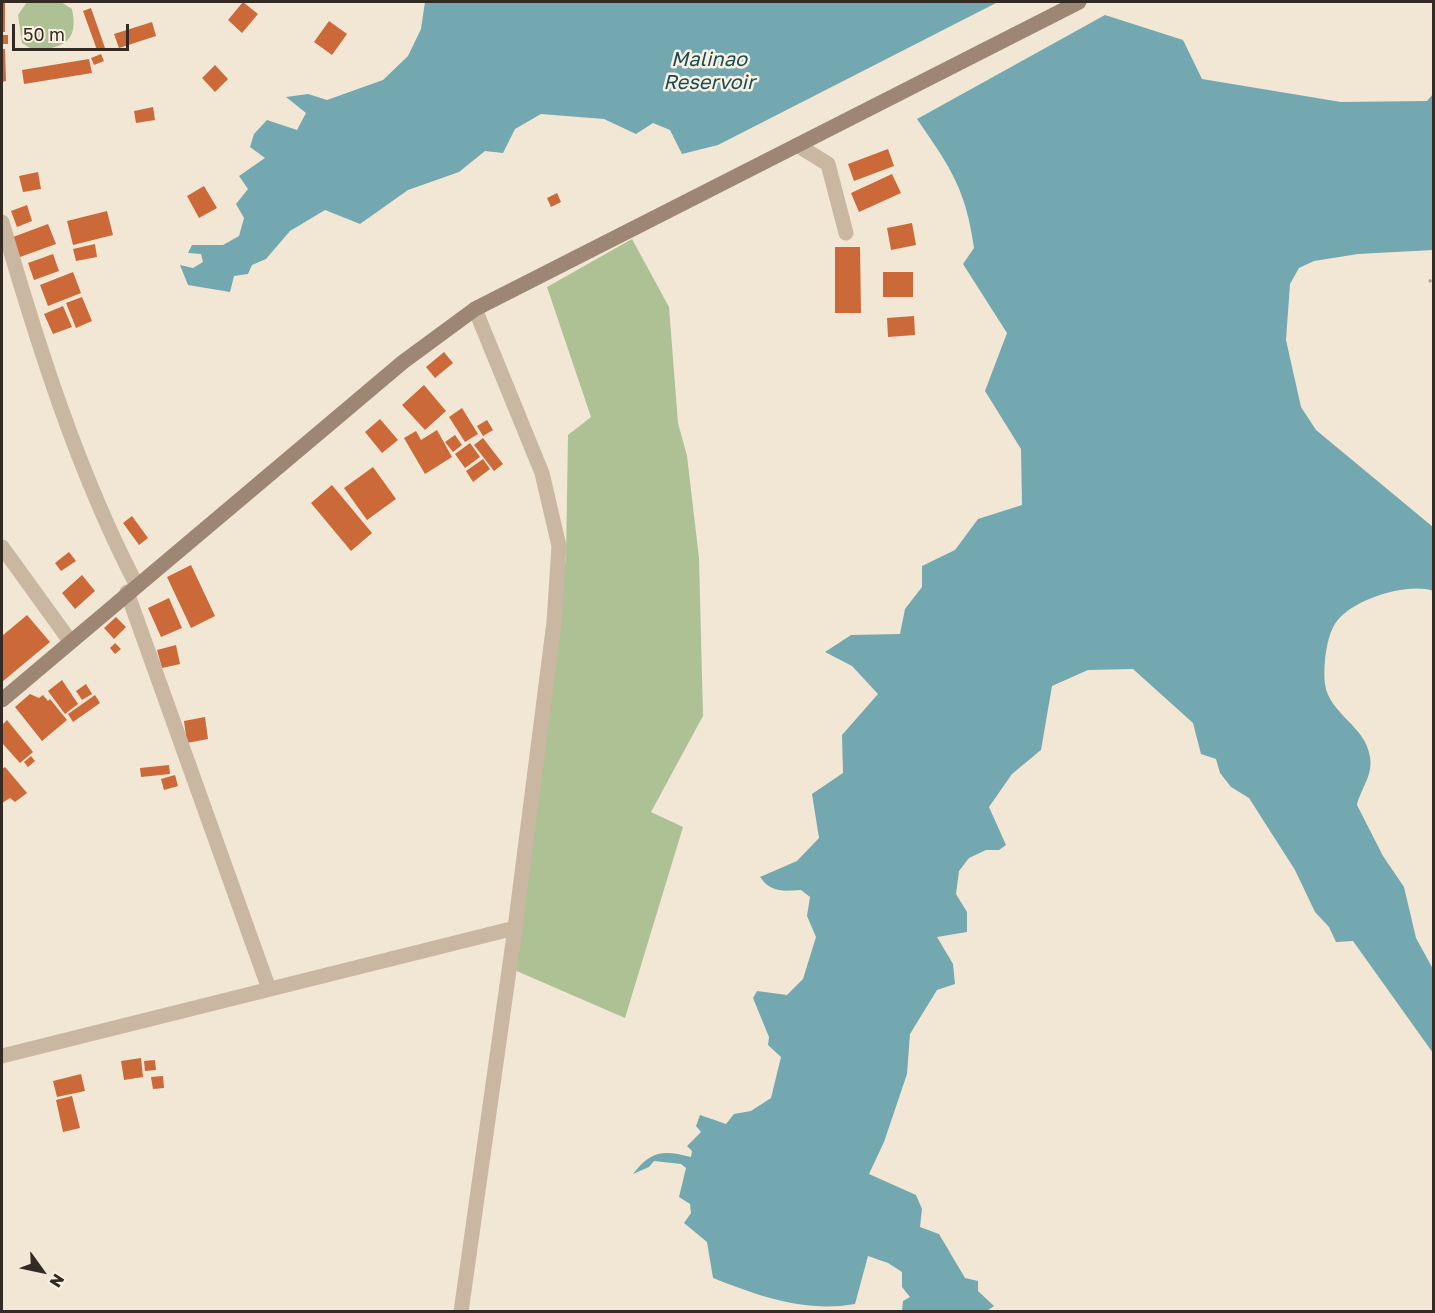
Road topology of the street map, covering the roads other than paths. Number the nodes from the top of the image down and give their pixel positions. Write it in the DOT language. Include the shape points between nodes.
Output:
graph roads {
  1 [pos="1079,2"];
  2 [pos="797,145"];
  3 [pos="2,222"];
  4 [pos="846,232"];
  5 [pos="475,309"];
  6 [pos="2,547"];
  7 [pos="131,588"];
  8 [pos="70,641"];
  9 [pos="2,700"];
  10 [pos="515,928"];
  11 [pos="268,989"];
  12 [pos="2,1056"];
  13 [pos="461,1311"];
  1 -- 2 [label="main road"];
  2 -- 4 [label="street" via="828,164"];
  2 -- 5 [label="main road"];
  3 -- 7 [label="street" via="39,347"];
  5 -- 7 [label="main road" via="403,362"];
  5 -- 10 [label="street" via="542,473 559,546 554,622"];
  6 -- 8 [label="street"];
  7 -- 8 [label="main road"];
  7 -- 11 [label="street"];
  8 -- 9 [label="main road"];
  10 -- 11 [label="street"];
  10 -- 13 [label="street"];
  11 -- 12 [label="street"];
}
